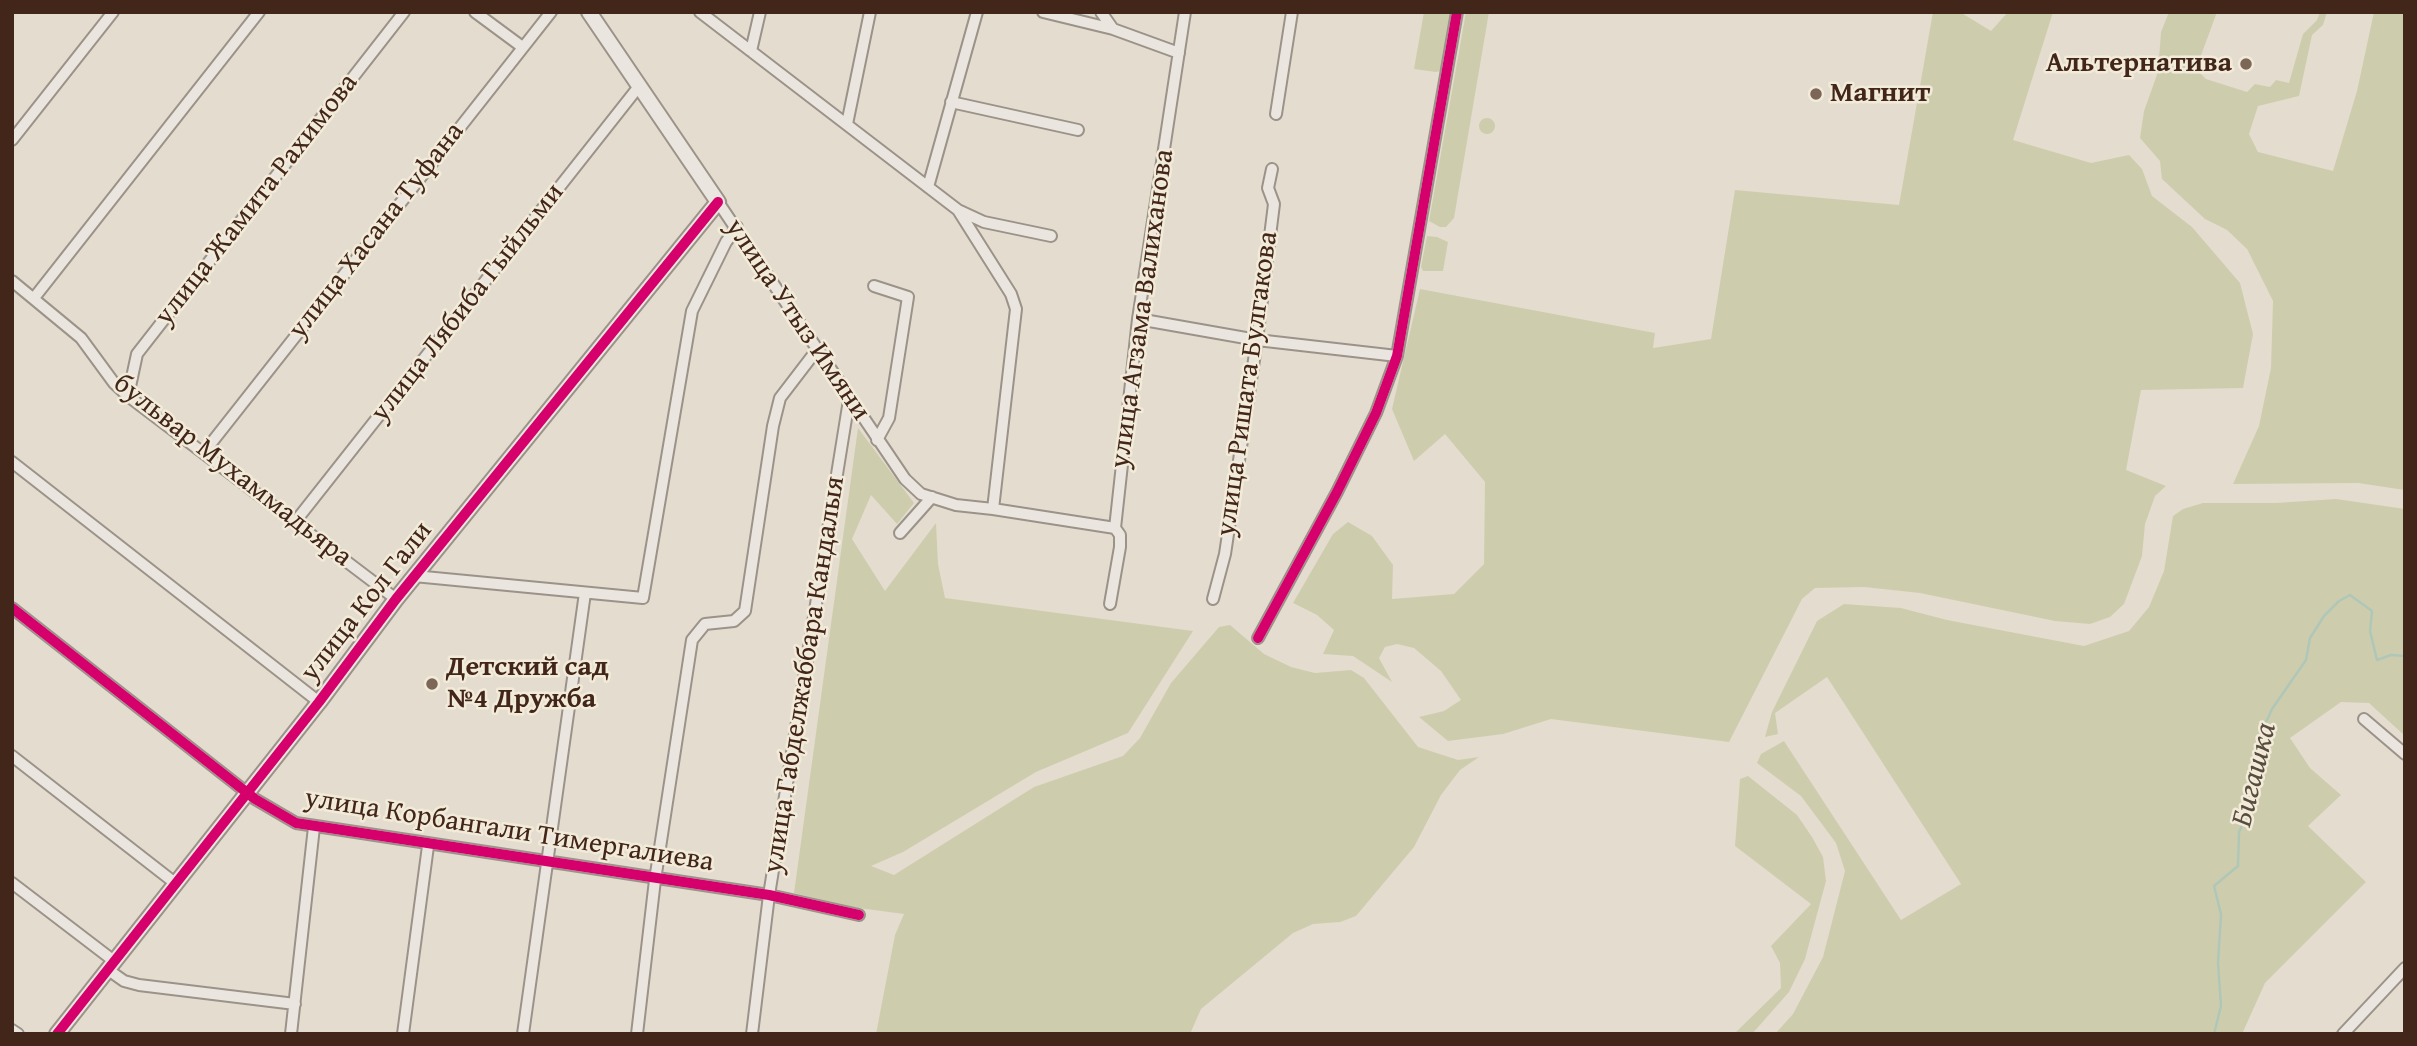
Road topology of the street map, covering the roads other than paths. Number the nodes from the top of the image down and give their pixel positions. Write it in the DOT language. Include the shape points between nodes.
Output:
graph roads {
  1 [pos="113,12"];
  2 [pos="259,12"];
  3 [pos="404,12"];
  4 [pos="475,12"];
  5 [pos="551,12"];
  6 [pos="589,12"];
  7 [pos="700,12"];
  8 [pos="760,12"];
  9 [pos="870,12"];
  10 [pos="977,12"];
  11 [pos="1044,12"];
  12 [pos="1101,12"];
  13 [pos="1185,12"];
  14 [pos="1292,12"];
  15 [pos="1457,12"];
  16 [pos="1113,29"];
  17 [pos="521,47"];
  18 [pos="751,51"];
  19 [pos="1179,53"];
  20 [pos="640,85"];
  21 [pos="951,102"];
  22 [pos="1276,114"];
  23 [pos="847,124"];
  24 [pos="1078,130"];
  25 [pos="12,140"];
  26 [pos="1272,169"];
  27 [pos="928,187"];
  28 [pos="718,202"];
  29 [pos="957,210"];
  30 [pos="737,227"];
  31 [pos="1051,236"];
  32 [pos="12,281"];
  33 [pos="874,286"];
  34 [pos="34,298"];
  35 [pos="1138,319"];
  36 [pos="1257,340"];
  37 [pos="816,351"];
  38 [pos="1396,356"];
  39 [pos="128,396"];
  40 [pos="849,400"];
  41 [pos="877,440"];
  42 [pos="205,451"];
  43 [pos="12,462"];
  44 [pos="932,497"];
  45 [pos="993,509"];
  46 [pos="295,522"];
  47 [pos="1115,528"];
  48 [pos="900,533"];
  49 [pos="414,576"];
  50 [pos="585,593"];
  51 [pos="396,599"];
  52 [pos="1213,599"];
  53 [pos="1110,604"];
  54 [pos="12,608"];
  55 [pos="1258,638"];
  56 [pos="319,702"];
  57 [pos="2364,719"];
  58 [pos="2405,754"];
  59 [pos="12,756"];
  60 [pos="248,792"];
  61 [pos="314,827"];
  62 [pos="428,846"];
  63 [pos="548,864"];
  64 [pos="655,880"];
  65 [pos="12,883"];
  66 [pos="175,883"];
  67 [pos="769,895"];
  68 [pos="859,915"];
  69 [pos="111,965"];
  70 [pos="2405,968"];
  71 [pos="295,1004"];
  72 [pos="12,1030"];
  73 [pos="18,1034"];
  74 [pos="57,1034"];
  75 [pos="291,1034"];
  76 [pos="403,1034"];
  77 [pos="523,1034"];
  78 [pos="637,1034"];
  79 [pos="752,1034"];
  80 [pos="2343,1034"];
  1 -- 25 [label="street"];
  2 -- 34 [label="street"];
  3 -- 39 [label="street, улица Жамита Рахимова" via="136,354"];
  4 -- 17 [label="street"];
  5 -- 17 [label="street, улица Хасана Туфана"];
  6 -- 20 [label="street, улица Утыз Имяни"];
  7 -- 18 [label="street"];
  8 -- 18 [label="street"];
  9 -- 23 [label="street"];
  10 -- 21 [label="street"];
  11 -- 16 [label="street"];
  12 -- 16 [label="street"];
  13 -- 19 [label="street, улица Агзама Валиханова"];
  14 -- 22 [label="street"];
  15 -- 38 [label="street"];
  16 -- 19 [label="street"];
  17 -- 42 [label="street, улица Хасана Туфана"];
  18 -- 23 [label="street"];
  19 -- 35 [label="street, улица Агзама Валиханова"];
  20 -- 28 [label="street, улица Утыз Имяни"];
  20 -- 46 [label="street, улица Лябиба Гыйльми"];
  21 -- 24 [label="street"];
  21 -- 27 [label="street"];
  23 -- 27 [label="street"];
  26 -- 36 [label="street, улица Ришата Булгакова" via="1268,188 1273,204"];
  27 -- 29 [label="street"];
  28 -- 30 [label="street, улица Утыз Имяни"];
  28 -- 49 [label="street, улица Кол Гали"];
  29 -- 31 [label="street" via="984,222"];
  29 -- 45 [label="street" via="1012,295 1016,309"];
  30 -- 37 [label="street, улица Утыз Имяни"];
  30 -- 50 [label="street" via="692,311 643,598"];
  32 -- 34 [label="street, бульвар Мухаммадьяра"];
  33 -- 41 [label="street" via="908,298 889,418"];
  34 -- 39 [label="street, бульвар Мухаммадьяра" via="81,338"];
  35 -- 36 [label="street"];
  35 -- 47 [label="street, улица Агзама Валиханова"];
  36 -- 38 [label="street"];
  36 -- 52 [label="street, улица Ришата Булгакова" via="1225,554"];
  37 -- 40 [label="street, улица Утыз Имяни"];
  37 -- 64 [label="street" via="780,398 746,611 734,621 705,624 692,640"];
  38 -- 55 [label="street" via="1376,413"];
  39 -- 42 [label="street, бульвар Мухаммадьяра"];
  40 -- 41 [label="street, улица Утыз Имяни"];
  40 -- 67 [label="street, улица Габделжаббара Кандалыя"];
  41 -- 44 [label="street, улица Утыз Имяни" via="905,479 921,494"];
  42 -- 46 [label="street, бульвар Мухаммадьяра"];
  43 -- 56 [label="street"];
  44 -- 45 [label="street, улица Утыз Имяни"];
  44 -- 48 [label="street"];
  45 -- 47 [label="street, улица Утыз Имяни"];
  46 -- 51 [label="street, бульвар Мухаммадьяра"];
  47 -- 53 [label="street, улица Агзама Валиханова" via="1120,547"];
  49 -- 50 [label="street"];
  49 -- 51 [label="street, улица Кол Гали"];
  50 -- 63 [label="street"];
  51 -- 56 [label="street, улица Кол Гали"];
  54 -- 60 [label="street, улица Корбангали Тимергалиева"];
  56 -- 60 [label="street, улица Кол Гали"];
  57 -- 58 [label="street"];
  59 -- 66 [label="street"];
  60 -- 61 [label="street, улица Корбангали Тимергалиева" via="296,823"];
  60 -- 66 [label="street, улица Кол Гали"];
  61 -- 62 [label="street, улица Корбангали Тимергалиева"];
  61 -- 71 [label="street"];
  62 -- 63 [label="street, улица Корбангали Тимергалиева"];
  62 -- 76 [label="street"];
  63 -- 64 [label="street, улица Корбангали Тимергалиева"];
  63 -- 77 [label="street"];
  64 -- 67 [label="street, улица Корбангали Тимергалиева"];
  64 -- 78 [label="street"];
  65 -- 69 [label="street"];
  66 -- 69 [label="street, улица Кол Гали"];
  67 -- 68 [label="street, улица Корбангали Тимергалиева"];
  67 -- 79 [label="street, улица Габделжаббара Кандалыя"];
  69 -- 71 [label="street" via="124,981 139,985"];
  69 -- 74 [label="street, улица Кол Гали"];
  70 -- 80 [label="street"];
  71 -- 75 [label="street"];
  72 -- 73 [label="street"];
}
